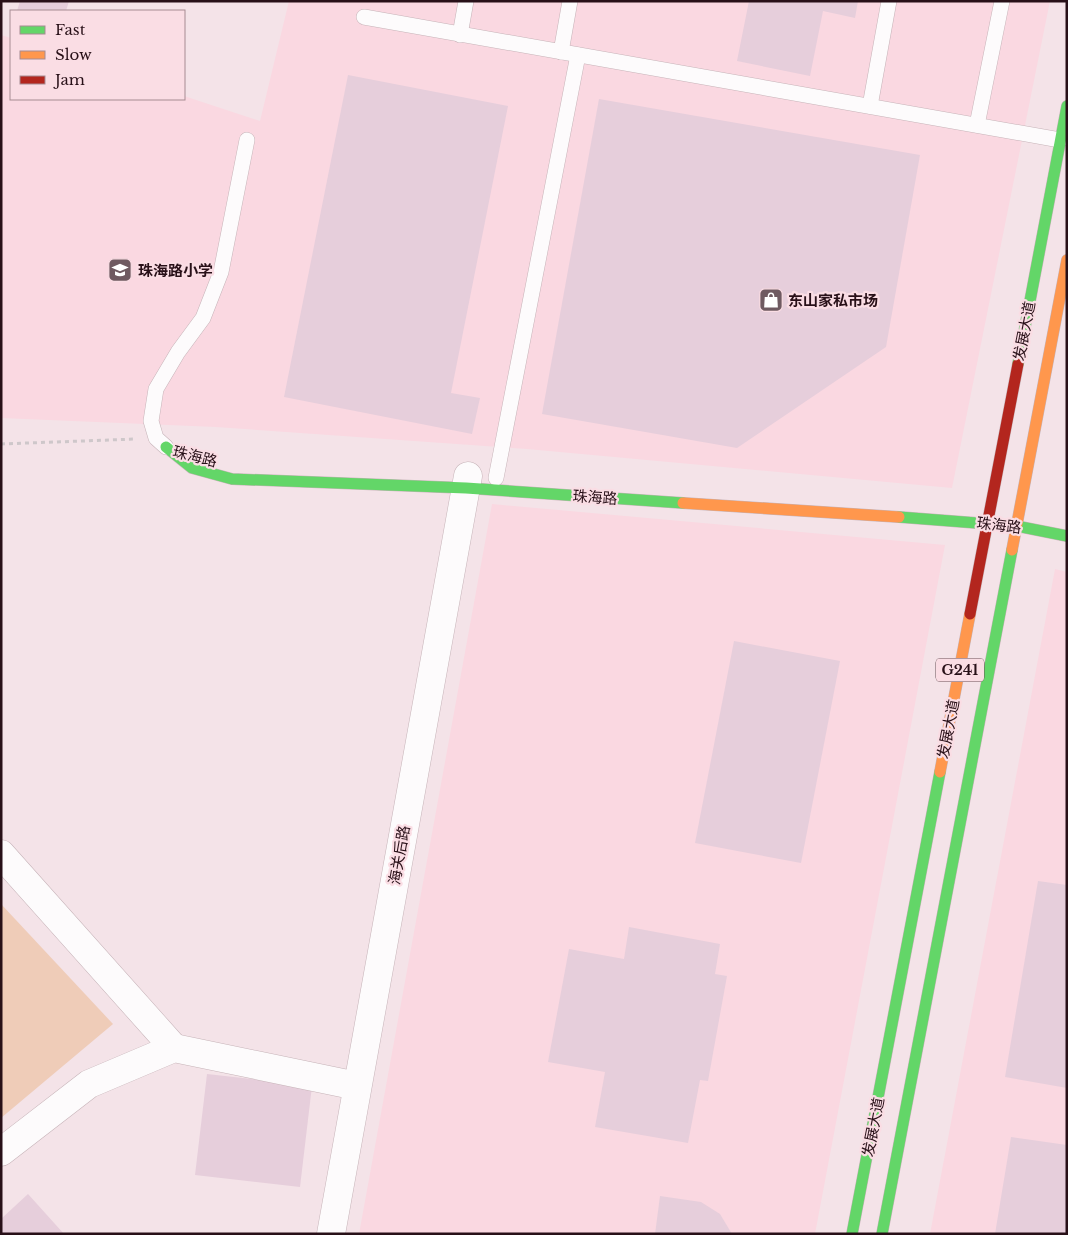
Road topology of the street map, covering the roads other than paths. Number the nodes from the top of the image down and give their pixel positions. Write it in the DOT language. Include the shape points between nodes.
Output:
graph roads {
  1 [pos="466,1"];
  2 [pos="570,1"];
  3 [pos="888,1"];
  4 [pos="1002,1"];
  5 [pos="364,17"];
  6 [pos="460,34"];
  7 [pos="561,52"];
  8 [pos="578,55"];
  9 [pos="870,106"];
  10 [pos="1067,106"];
  11 [pos="977,125"];
  12 [pos="246,140"];
  13 [pos="1060,140"];
  14 [pos="1067,260"];
  15 [pos="161,443"];
  16 [pos="192,454"];
  17 [pos="480,479"];
  18 [pos="1004,510"];
  19 [pos="988,523"];
  20 [pos="1016,526"];
  21 [pos="1067,536"];
  22 [pos="1,854"];
  23 [pos="174,1048"];
  24 [pos="357,1086"];
  25 [pos="1,1152"];
  26 [pos="331,1234"];
  27 [pos="852,1234"];
  28 [pos="882,1234"];
  1 -- 6 [label="lane"];
  2 -- 7 [label="lane"];
  3 -- 9 [label="lane"];
  4 -- 11 [label="lane"];
  5 -- 6 [label="lane"];
  6 -- 7 [label="lane"];
  7 -- 8 [label="lane"];
  8 -- 9 [label="lane"];
  8 -- 17 [label="lane"];
  9 -- 11 [label="lane"];
  10 -- 13 [label="main road, 发展大道 / G241"];
  11 -- 13 [label="lane"];
  12 -- 15 [label="lane" via="220,272 203,318 156,389 151,421"];
  13 -- 18 [label="main road, 发展大道 / G241"];
  14 -- 18 [label="main road, 发展大道 / G241"];
  15 -- 16 [label="main road, 珠海路"];
  15 -- 17 [label="main road, 珠海路" via="192,468 232,479"];
  17 -- 19 [label="main road, 珠海路"];
  17 -- 24 [label="street, 海关后路"];
  18 -- 19 [label="main road, 发展大道 / G241"];
  18 -- 20 [label="main road, 发展大道 / G241"];
  19 -- 20 [label="main road, 珠海路"];
  19 -- 27 [label="main road, 发展大道 / G241"];
  20 -- 21 [label="main road, 珠海路"];
  20 -- 28 [label="main road, 发展大道 / G241"];
  22 -- 23 [label="street"];
  23 -- 24 [label="street"];
  23 -- 25 [label="street" via="89,1084"];
  24 -- 26 [label="street, 海关后路"];
}
